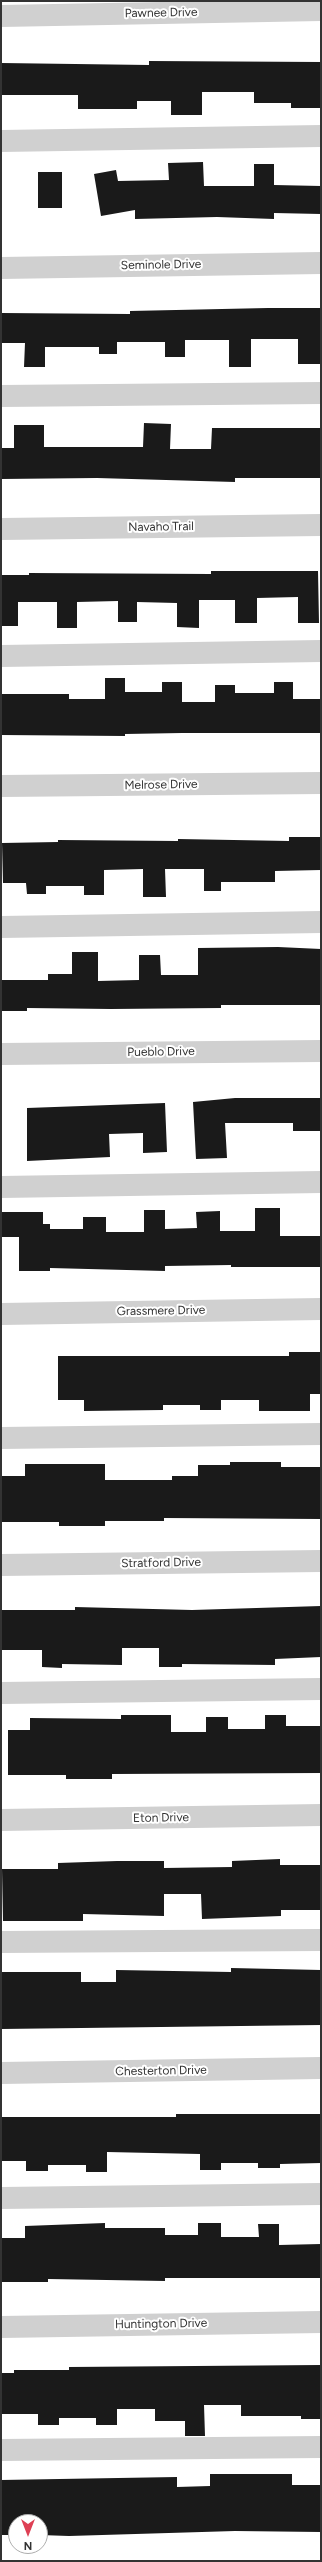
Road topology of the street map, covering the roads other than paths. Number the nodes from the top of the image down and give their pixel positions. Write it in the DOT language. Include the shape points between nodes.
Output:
graph roads {
  1 [pos="321,10"];
  2 [pos="1,16"];
  3 [pos="321,136"];
  4 [pos="1,140"];
  5 [pos="321,263"];
  6 [pos="1,268"];
  7 [pos="321,393"];
  8 [pos="1,396"];
  9 [pos="321,525"];
  10 [pos="1,529"];
  11 [pos="321,651"];
  12 [pos="1,656"];
  13 [pos="321,783"];
  14 [pos="1,786"];
  15 [pos="321,922"];
  16 [pos="1,927"];
  17 [pos="321,1051"];
  18 [pos="1,1054"];
  19 [pos="321,1182"];
  20 [pos="1,1187"];
  21 [pos="321,1309"];
  22 [pos="1,1314"];
  23 [pos="321,1434"];
  24 [pos="1,1438"];
  25 [pos="321,1561"];
  26 [pos="1,1565"];
  27 [pos="321,1689"];
  28 [pos="1,1693"];
  29 [pos="321,1815"];
  30 [pos="1,1820"];
  31 [pos="321,1940"];
  32 [pos="1,1942"];
  33 [pos="321,2068"];
  34 [pos="1,2073"];
  35 [pos="321,2194"];
  36 [pos="1,2198"];
  37 [pos="321,2322"];
  38 [pos="1,2327"];
  39 [pos="321,2447"];
  40 [pos="1,2450"];
  1 -- 2 [label="street, Pawnee Drive"];
  3 -- 4 [label="street"];
  5 -- 6 [label="street, Seminole Drive"];
  7 -- 8 [label="street"];
  9 -- 10 [label="street, Navaho Trail"];
  11 -- 12 [label="street"];
  13 -- 14 [label="street, Melrose Drive"];
  15 -- 16 [label="street"];
  17 -- 18 [label="street, Pueblo Drive"];
  19 -- 20 [label="street"];
  21 -- 22 [label="street, Grassmere Drive"];
  23 -- 24 [label="street"];
  25 -- 26 [label="street, Stratford Drive"];
  27 -- 28 [label="street"];
  29 -- 30 [label="street, Eton Drive"];
  31 -- 32 [label="street"];
  33 -- 34 [label="street, Chesterton Drive"];
  35 -- 36 [label="street"];
  37 -- 38 [label="street, Huntington Drive"];
  39 -- 40 [label="street"];
}
